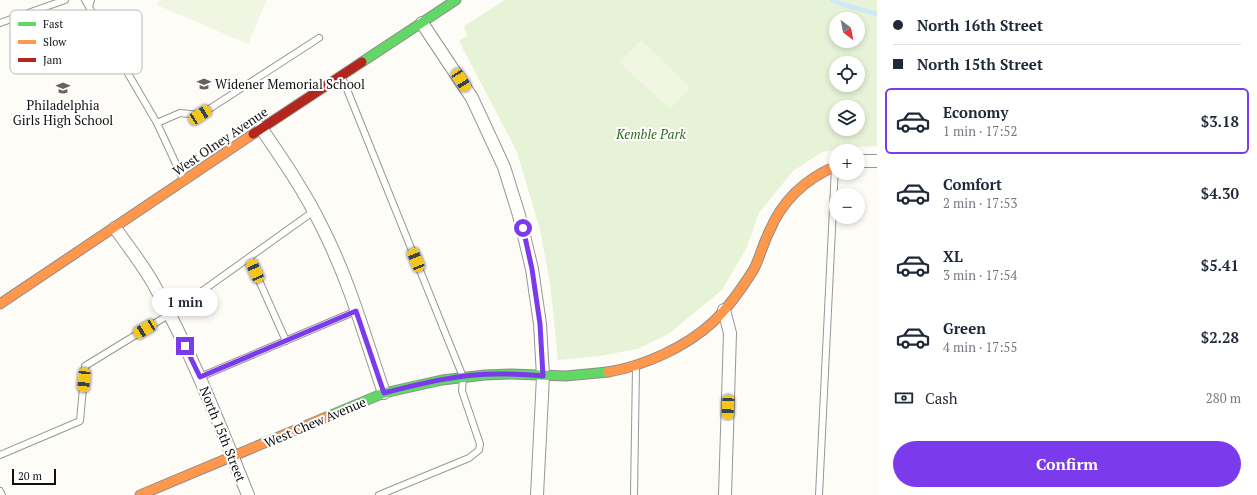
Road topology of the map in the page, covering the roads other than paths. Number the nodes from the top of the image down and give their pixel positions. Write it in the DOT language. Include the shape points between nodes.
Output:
graph roads {
  1 [pos="66,0"];
  2 [pos="85,0"];
  3 [pos="91,0"];
  4 [pos="456,0"];
  5 [pos="89,7"];
  6 [pos="37,10"];
  7 [pos="91,10"];
  8 [pos="10,20"];
  9 [pos="422,22"];
  10 [pos="0,23"];
  11 [pos="319,38"];
  12 [pos="128,74"];
  13 [pos="341,76"];
  14 [pos="157,123"];
  15 [pos="261,128"];
  16 [pos="865,161"];
  17 [pos="877,161"];
  18 [pos="829,168"];
  19 [pos="835,180"];
  20 [pos="184,181"];
  21 [pos="314,211"];
  22 [pos="115,228"];
  23 [pos="249,258"];
  24 [pos="0,304"];
  25 [pos="724,310"];
  26 [pos="356,311"];
  27 [pos="170,314"];
  28 [pos="286,341"];
  29 [pos="636,366"];
  30 [pos="543,376"];
  31 [pos="200,377"];
  32 [pos="463,377"];
  33 [pos="384,393"];
  34 [pos="0,455"];
  35 [pos="232,456"];
  36 [pos="0,491"];
  37 [pos="2,495"];
  38 [pos="140,495"];
  39 [pos="248,495"];
  40 [pos="379,495"];
  41 [pos="537,495"];
  42 [pos="634,495"];
  43 [pos="725,495"];
  44 [pos="819,495"];
  1 -- 6 [label="lane"];
  2 -- 5 [label="lane"];
  3 -- 5 [label="lane"];
  4 -- 9 [label="street, West Olney Avenue"];
  5 -- 7 [label="lane"];
  8 -- 10 [label="lane"];
  9 -- 13 [label="street, West Olney Avenue"];
  9 -- 30 [label="street" via="472,98 504,167 520,215 532,269 540,324"];
  11 -- 14 [label="lane" via="200,115 180,113"];
  12 -- 14 [label="lane"];
  13 -- 15 [label="street, West Olney Avenue"];
  13 -- 32 [label="lane"];
  14 -- 20 [label="lane"];
  15 -- 20 [label="street, West Olney Avenue"];
  15 -- 21 [label="street"];
  16 -- 17 [label="street"];
  18 -- 25 [label="street, West Chew Avenue" via="796,190 779,212 754,268"];
  19 -- 44 [label="lane"];
  20 -- 22 [label="street, West Olney Avenue"];
  21 -- 23 [label="lane"];
  21 -- 26 [label="street" via="346,280"];
  22 -- 24 [label="street, West Olney Avenue"];
  22 -- 27 [label="street, North 15th Street" via="152,282"];
  23 -- 27 [label="lane"];
  23 -- 28 [label="lane"];
  25 -- 29 [label="street, West Chew Avenue" via="709,326 679,345"];
  25 -- 43 [label="street" via="730,333"];
  26 -- 28 [label="lane"];
  26 -- 33 [label="street"];
  27 -- 31 [label="street, North 15th Street"];
  27 -- 34 [label="lane" via="85,366 80,421"];
  28 -- 31 [label="lane"];
  29 -- 30 [label="street, West Chew Avenue" via="603,373"];
  29 -- 42 [label="lane"];
  30 -- 32 [label="street, West Chew Avenue" via="502,374"];
  30 -- 41 [label="street"];
  31 -- 35 [label="street, North 15th Street"];
  32 -- 33 [label="street, West Chew Avenue" via="423,383"];
  32 -- 40 [label="lane" via="462,391 480,444 479,450 469,458"];
  33 -- 35 [label="street, West Chew Avenue"];
  35 -- 38 [label="street, West Chew Avenue"];
  35 -- 39 [label="street, North 15th Street"];
  36 -- 37 [label="lane"];
}
